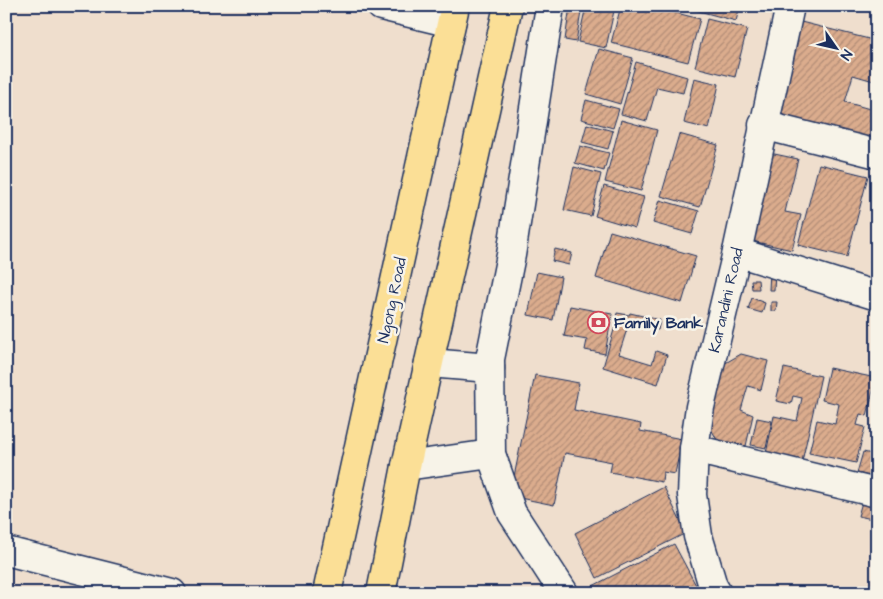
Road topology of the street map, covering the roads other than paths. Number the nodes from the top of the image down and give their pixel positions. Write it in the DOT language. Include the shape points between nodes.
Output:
graph roads {
  1 [pos="382,6"];
  2 [pos="508,6"];
  3 [pos="550,6"];
  4 [pos="790,6"];
  5 [pos="453,15"];
  6 [pos="763,125"];
  7 [pos="877,154"];
  8 [pos="736,252"];
  9 [pos="877,296"];
  10 [pos="429,363"];
  11 [pos="490,368"];
  12 [pos="694,450"];
  13 [pos="491,454"];
  14 [pos="406,466"];
  15 [pos="877,493"];
  16 [pos="6,551"];
  17 [pos="172,593"];
  18 [pos="327,593"];
  19 [pos="381,593"];
  20 [pos="564,593"];
  21 [pos="717,593"];
  1 -- 5 [label="street"];
  2 -- 10 [label="main road"];
  3 -- 11 [label="street"];
  4 -- 6 [label="street, Karandini Road"];
  5 -- 18 [label="main road, Ngong Road"];
  6 -- 7 [label="street"];
  6 -- 8 [label="street, Karandini Road"];
  8 -- 9 [label="street"];
  8 -- 12 [label="street, Karandini Road" via="700,407"];
  10 -- 11 [label="street"];
  10 -- 14 [label="main road"];
  11 -- 13 [label="street"];
  12 -- 15 [label="street"];
  12 -- 21 [label="street, Karandini Road" via="692,495 697,528"];
  13 -- 14 [label="street"];
  13 -- 20 [label="street" via="512,513"];
  14 -- 19 [label="main road"];
  16 -- 17 [label="street"];
}
